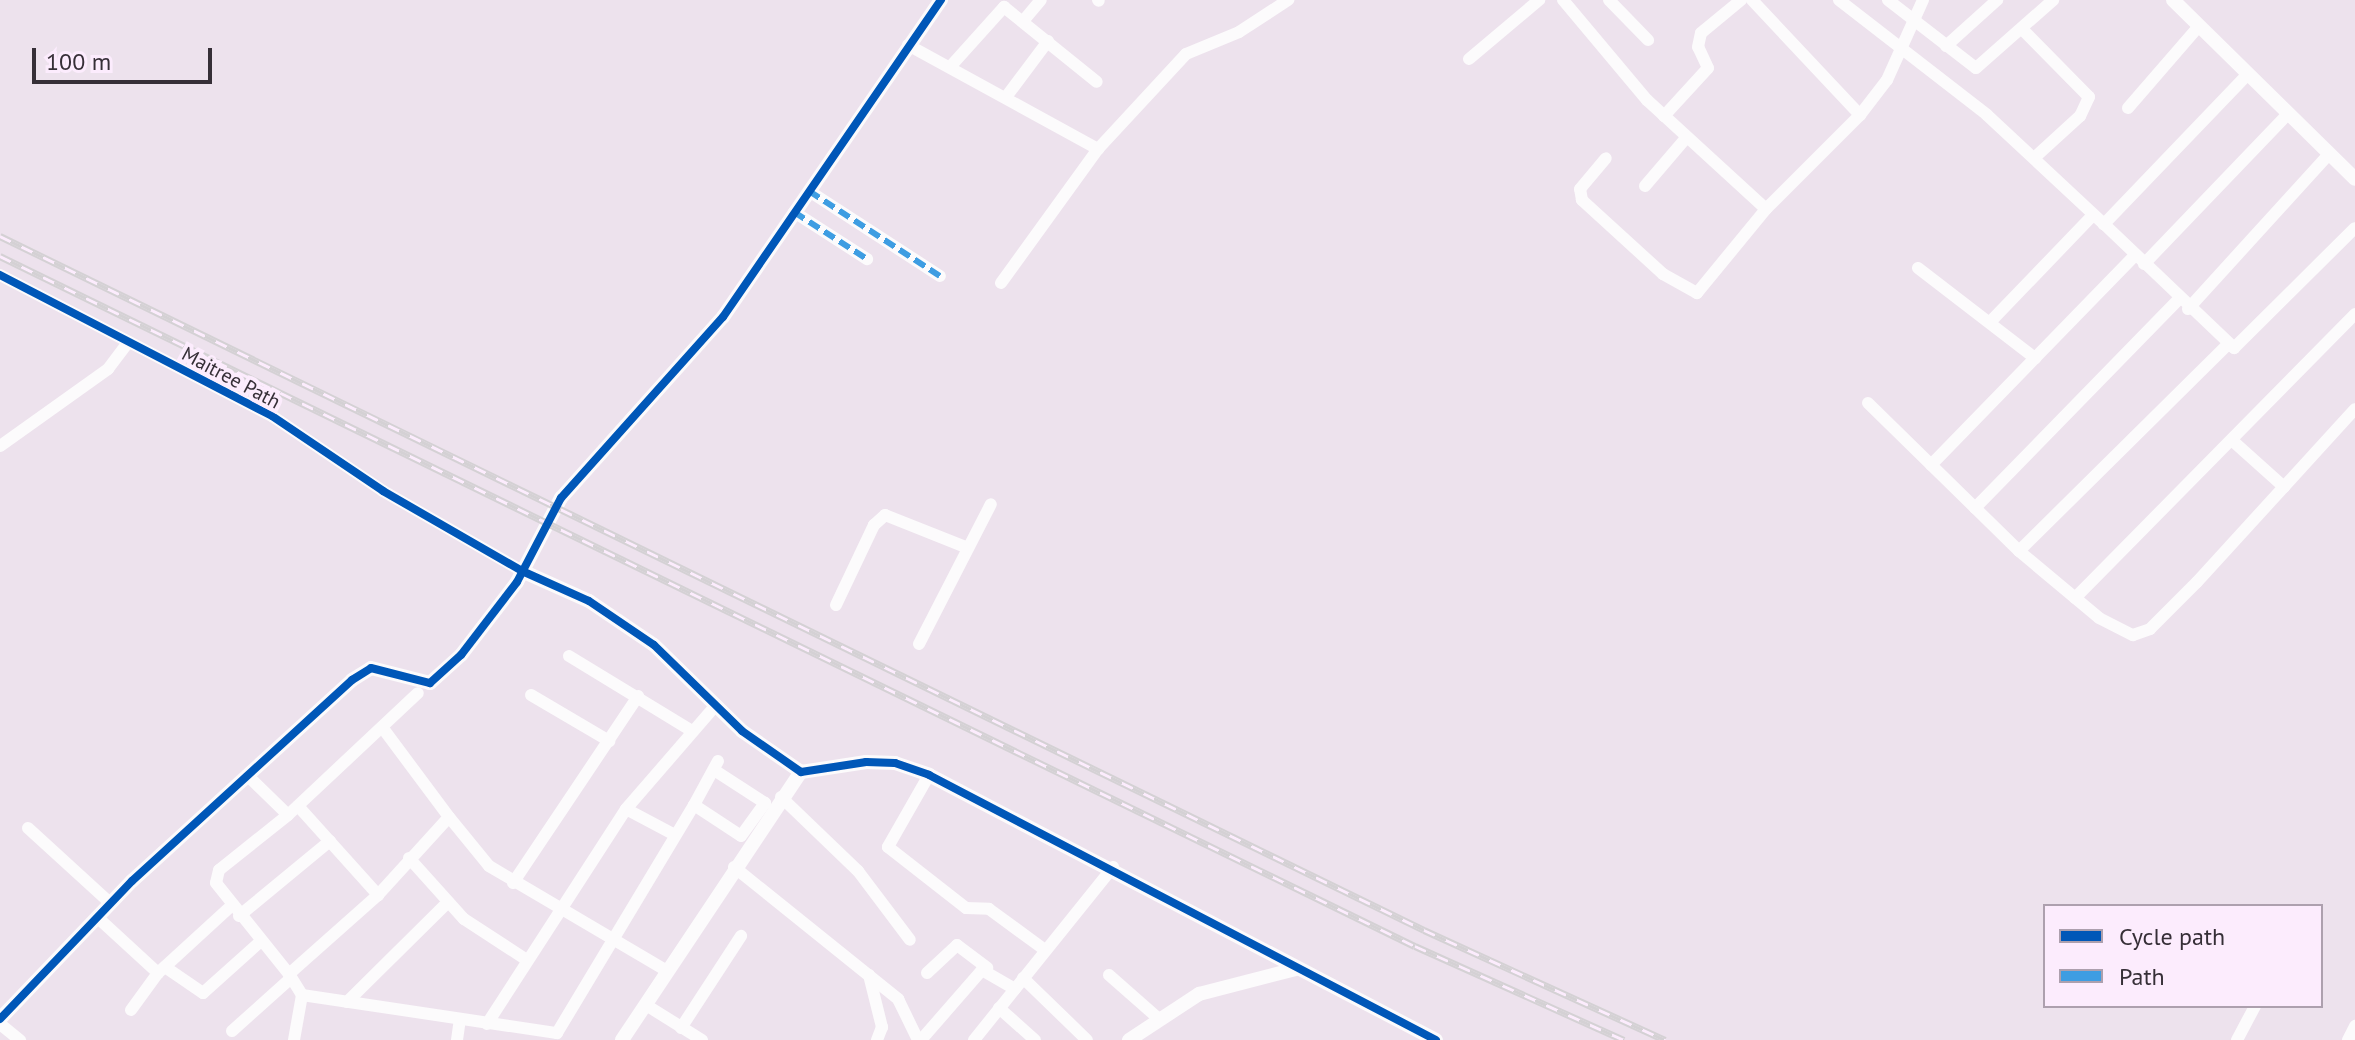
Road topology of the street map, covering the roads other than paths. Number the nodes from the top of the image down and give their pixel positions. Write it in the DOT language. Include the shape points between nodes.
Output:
graph roads {
  1 [pos="941,0"];
  2 [pos="1041,0"];
  3 [pos="1288,0"];
  4 [pos="1539,0"];
  5 [pos="1563,0"];
  6 [pos="1579,0"];
  7 [pos="1609,0"];
  8 [pos="1741,0"];
  9 [pos="1752,0"];
  10 [pos="1839,0"];
  11 [pos="1888,0"];
  12 [pos="1923,0"];
  13 [pos="1997,0"];
  14 [pos="2173,0"];
  15 [pos="2047,2"];
  16 [pos="1856,6"];
  17 [pos="1568,13"];
  18 [pos="1914,19"];
  19 [pos="1024,20"];
  20 [pos="2199,26"];
  21 [pos="2023,30"];
  22 [pos="1648,40"];
  23 [pos="1048,41"];
  24 [pos="908,45"];
  25 [pos="1946,46"];
  26 [pos="1901,49"];
  27 [pos="1469,59"];
  28 [pos="950,67"];
  29 [pos="2247,75"];
  30 [pos="1097,82"];
  31 [pos="1006,97"];
  32 [pos="2128,108"];
  33 [pos="2288,114"];
  34 [pos="1860,115"];
  35 [pos="1664,116"];
  36 [pos="1686,138"];
  37 [pos="1098,149"];
  38 [pos="2329,154"];
  39 [pos="1606,158"];
  40 [pos="2034,158"];
  41 [pos="2355,179"];
  42 [pos="1645,186"];
  43 [pos="809,191"];
  44 [pos="1766,209"];
  45 [pos="794,212"];
  46 [pos="2092,216"];
  47 [pos="2104,224"];
  48 [pos="2355,228"];
  49 [pos="867,259"];
  50 [pos="2140,260"];
  51 [pos="1918,268"];
  52 [pos="0,275"];
  53 [pos="940,276"];
  54 [pos="1001,283"];
  55 [pos="2183,304"];
  56 [pos="2355,314"];
  57 [pos="1993,319"];
  58 [pos="128,342"];
  59 [pos="2228,344"];
  60 [pos="2035,358"];
  61 [pos="1868,403"];
  62 [pos="2355,409"];
  63 [pos="2235,443"];
  64 [pos="0,446"];
  65 [pos="1931,465"];
  66 [pos="2284,487"];
  67 [pos="991,504"];
  68 [pos="1975,508"];
  69 [pos="968,548"];
  70 [pos="2019,551"];
  71 [pos="522,571"];
  72 [pos="2075,598"];
  73 [pos="836,605"];
  74 [pos="919,644"];
  75 [pos="569,656"];
  76 [pos="418,693"];
  77 [pos="531,695"];
  78 [pos="638,696"];
  79 [pos="716,705"];
  80 [pos="382,727"];
  81 [pos="690,730"];
  82 [pos="609,741"];
  83 [pos="801,772"];
  84 [pos="247,775"];
  85 [pos="929,775"];
  86 [pos="781,797"];
  87 [pos="694,805"];
  88 [pos="626,809"];
  89 [pos="293,810"];
  90 [pos="449,817"];
  91 [pos="28,828"];
  92 [pos="675,835"];
  93 [pos="330,841"];
  94 [pos="409,858"];
  95 [pos="734,867"];
  96 [pos="1113,867"];
  97 [pos="513,883"];
  98 [pos="378,895"];
  99 [pos="448,902"];
  100 [pos="110,903"];
  101 [pos="558,909"];
  102 [pos="235,911"];
  103 [pos="97,917"];
  104 [pos="611,936"];
  105 [pos="741,936"];
  106 [pos="910,940"];
  107 [pos="261,941"];
  108 [pos="1045,950"];
  109 [pos="527,960"];
  110 [pos="987,968"];
  111 [pos="1296,969"];
  112 [pos="162,970"];
  113 [pos="667,971"];
  114 [pos="927,973"];
  115 [pos="869,975"];
  116 [pos="1109,975"];
  117 [pos="290,976"];
  118 [pos="1019,984"];
  119 [pos="302,995"];
  120 [pos="347,1002"];
  121 [pos="646,1005"];
  122 [pos="999,1008"];
  123 [pos="2254,1008"];
  124 [pos="131,1010"];
  125 [pos="1158,1018"];
  126 [pos="460,1019"];
  127 [pos="0,1022"];
  128 [pos="487,1024"];
  129 [pos="681,1028"];
  130 [pos="232,1031"];
  131 [pos="20,1040"];
  132 [pos="294,1040"];
  133 [pos="457,1040"];
  134 [pos="622,1040"];
  135 [pos="702,1040"];
  136 [pos="877,1040"];
  137 [pos="920,1040"];
  138 [pos="974,1040"];
  139 [pos="1035,1040"];
  140 [pos="1087,1040"];
  141 [pos="1129,1040"];
  142 [pos="1436,1040"];
  143 [pos="2237,1040"];
  1 -- 24 [label="street"];
  2 -- 19 [label="street"];
  3 -- 37 [label="street" via="1239,32 1186,54"];
  4 -- 27 [label="street"];
  5 -- 17 [label="street"];
  6 -- 17 [label="street"];
  7 -- 22 [label="street"];
  8 -- 35 [label="street" via="1701,33 1698,47 1708,68"];
  9 -- 34 [label="street"];
  10 -- 16 [label="street"];
  11 -- 18 [label="street"];
  12 -- 18 [label="street"];
  13 -- 25 [label="street"];
  14 -- 20 [label="street"];
  15 -- 21 [label="street"];
  16 -- 26 [label="street"];
  17 -- 35 [label="street"];
  18 -- 25 [label="street"];
  18 -- 26 [label="street"];
  19 -- 23 [label="street"];
  19 -- 28 [label="street" via="999,9"];
  20 -- 29 [label="street"];
  20 -- 32 [label="street"];
  21 -- 25 [label="street" via="1980,68"];
  21 -- 40 [label="street" via="2089,97 2080,116"];
  23 -- 30 [label="street"];
  23 -- 31 [label="street"];
  24 -- 28 [label="street"];
  24 -- 43 [label="street"];
  26 -- 34 [label="street"];
  26 -- 40 [label="street"];
  28 -- 31 [label="street"];
  29 -- 33 [label="street"];
  29 -- 47 [label="street"];
  31 -- 37 [label="street"];
  33 -- 38 [label="street"];
  33 -- 50 [label="street"];
  34 -- 44 [label="street"];
  35 -- 36 [label="street"];
  36 -- 42 [label="street"];
  36 -- 44 [label="street"];
  37 -- 54 [label="street"];
  38 -- 41 [label="street"];
  38 -- 55 [label="street"];
  39 -- 44 [label="street" via="1580,189 1582,200 1663,274 1697,293"];
  40 -- 46 [label="street"];
  43 -- 45 [label="street"];
  43 -- 53 [label="street"];
  45 -- 49 [label="street"];
  45 -- 71 [label="street" via="681,371 561,498"];
  46 -- 47 [label="street"];
  46 -- 57 [label="street"];
  47 -- 50 [label="street"];
  48 -- 59 [label="street" via="2250,338 2234,348"];
  50 -- 55 [label="street"];
  50 -- 60 [label="street"];
  51 -- 57 [label="street"];
  52 -- 58 [label="street, Maitree Path"];
  55 -- 59 [label="street"];
  55 -- 68 [label="street"];
  56 -- 63 [label="street"];
  57 -- 60 [label="street"];
  58 -- 64 [label="street" via="108,369"];
  58 -- 71 [label="street, Maitree Path" via="272,416 383,491"];
  59 -- 70 [label="street"];
  60 -- 65 [label="street"];
  61 -- 65 [label="street"];
  62 -- 66 [label="street"];
  63 -- 66 [label="street"];
  63 -- 72 [label="street"];
  65 -- 68 [label="street"];
  66 -- 72 [label="street" via="2142,633 2118,630"];
  67 -- 69 [label="street"];
  68 -- 70 [label="street"];
  69 -- 73 [label="street" via="885,515 874,525"];
  69 -- 74 [label="street"];
  70 -- 72 [label="street"];
  71 -- 79 [label="street" via="589,601 641,636"];
  71 -- 84 [label="street" via="461,655 430,683 371,668"];
  75 -- 78 [label="street"];
  76 -- 80 [label="street"];
  77 -- 82 [label="street"];
  78 -- 81 [label="street"];
  78 -- 82 [label="street"];
  79 -- 81 [label="street"];
  79 -- 83 [label="street"];
  80 -- 89 [label="street"];
  80 -- 90 [label="street"];
  81 -- 88 [label="street"];
  82 -- 97 [label="street"];
  83 -- 85 [label="street" via="866,762 895,763"];
  83 -- 86 [label="street"];
  84 -- 89 [label="street"];
  84 -- 100 [label="street"];
  85 -- 96 [label="street"];
  85 -- 108 [label="street" via="888,847 966,908 989,909"];
  86 -- 95 [label="street"];
  86 -- 106 [label="street" via="858,871"];
  87 -- 87 [label="street" via="741,836 765,803 717,766"];
  87 -- 92 [label="street"];
  88 -- 92 [label="street"];
  88 -- 101 [label="street"];
  89 -- 93 [label="street"];
  89 -- 102 [label="street" via="219,870 217,889"];
  90 -- 94 [label="street"];
  90 -- 97 [label="street" via="489,866"];
  91 -- 100 [label="street"];
  92 -- 104 [label="street"];
  93 -- 98 [label="street"];
  93 -- 102 [label="street"];
  94 -- 98 [label="street"];
  94 -- 99 [label="street"];
  95 -- 113 [label="street"];
  95 -- 115 [label="street"];
  96 -- 108 [label="street"];
  96 -- 111 [label="street"];
  97 -- 101 [label="street"];
  98 -- 117 [label="street"];
  99 -- 109 [label="street"];
  99 -- 120 [label="street"];
  100 -- 103 [label="street"];
  101 -- 104 [label="street"];
  101 -- 109 [label="street"];
  102 -- 107 [label="street"];
  102 -- 112 [label="street"];
  103 -- 112 [label="street"];
  103 -- 127 [label="street"];
  104 -- 113 [label="street"];
  104 -- 128 [label="street" via="557,1033"];
  105 -- 129 [label="street"];
  107 -- 112 [label="street" via="203,993"];
  107 -- 117 [label="street"];
  108 -- 118 [label="street"];
  109 -- 128 [label="street"];
  110 -- 114 [label="street" via="957,945"];
  110 -- 118 [label="street"];
  110 -- 137 [label="street"];
  111 -- 125 [label="street" via="1199,994"];
  111 -- 142 [label="street"];
  112 -- 124 [label="street"];
  113 -- 121 [label="street"];
  115 -- 136 [label="street" via="882,1027"];
  115 -- 137 [label="street" via="898,999"];
  116 -- 125 [label="street"];
  117 -- 119 [label="street"];
  117 -- 130 [label="street"];
  118 -- 122 [label="street"];
  118 -- 140 [label="street"];
  119 -- 120 [label="street"];
  119 -- 132 [label="street"];
  120 -- 126 [label="street"];
  121 -- 129 [label="street"];
  121 -- 134 [label="street"];
  122 -- 138 [label="street"];
  122 -- 139 [label="street"];
  123 -- 143 [label="street"];
  125 -- 141 [label="street"];
  126 -- 128 [label="street"];
  126 -- 133 [label="street"];
  127 -- 131 [label="street"];
  129 -- 135 [label="street"];
}
